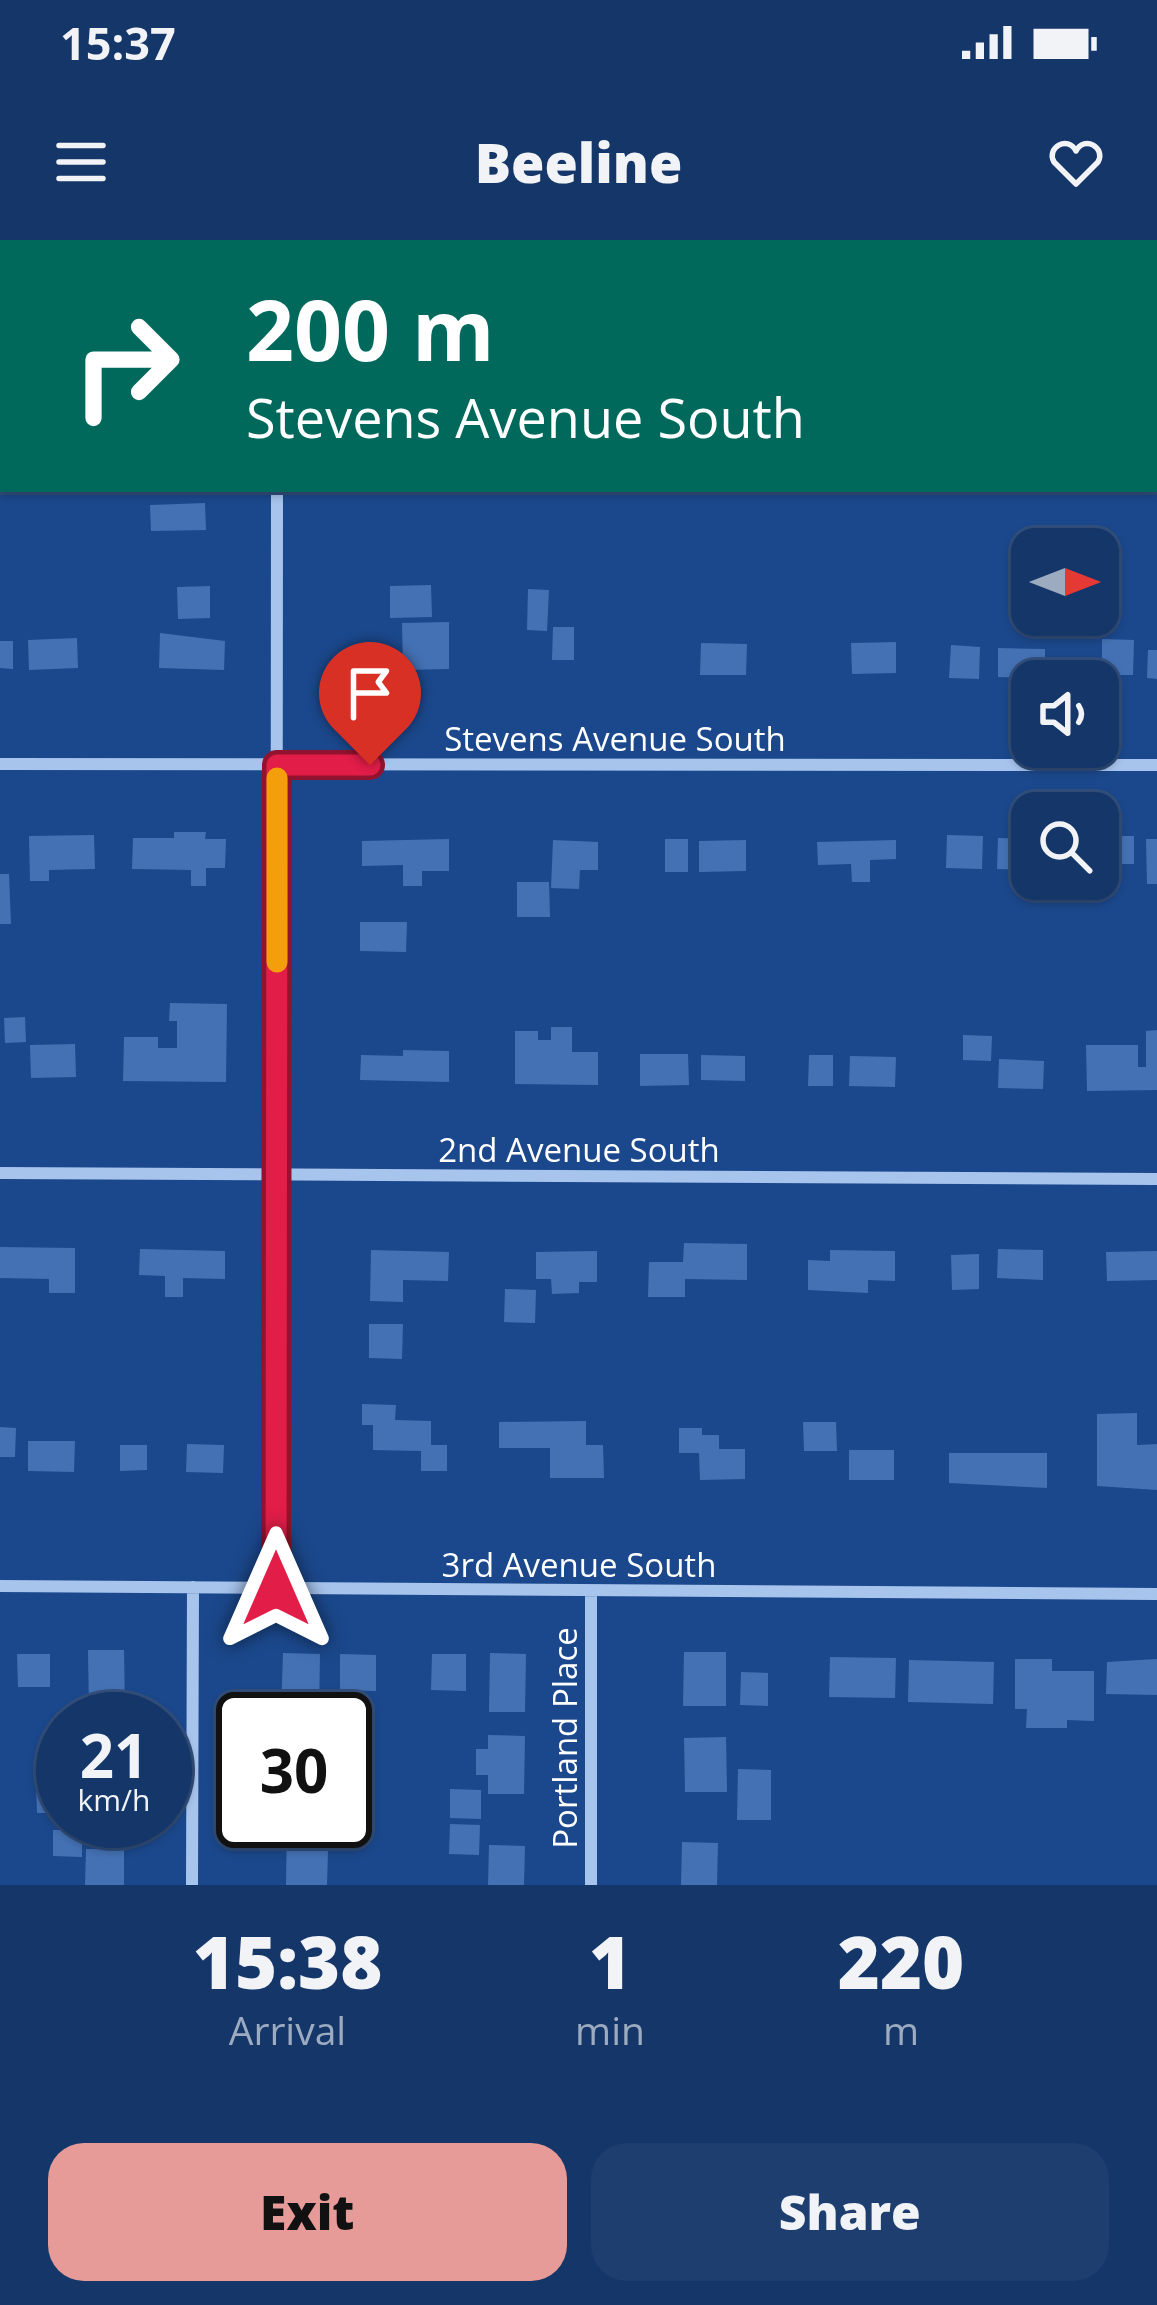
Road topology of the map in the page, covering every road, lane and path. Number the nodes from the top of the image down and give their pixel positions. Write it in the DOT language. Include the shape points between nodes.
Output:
graph roads {
  1 [pos="278,492"];
  2 [pos="0,764"];
  3 [pos="277,765"];
  4 [pos="1157,765"];
  5 [pos="0,1173"];
  6 [pos="277,1175"];
  7 [pos="1157,1180"];
  8 [pos="0,1586"];
  9 [pos="193,1587"];
  10 [pos="276,1589"];
  11 [pos="591,1592"];
  12 [pos="1157,1594"];
  13 [pos="192,1885"];
  14 [pos="591,1885"];
  1 -- 3 [label="street"];
  2 -- 3 [label="street, Stevens Avenue South"];
  3 -- 4 [label="street, Stevens Avenue South"];
  3 -- 6 [label="street"];
  5 -- 6 [label="street, 2nd Avenue South"];
  6 -- 7 [label="street, 2nd Avenue South"];
  6 -- 10 [label="street"];
  8 -- 9 [label="street, 3rd Avenue South"];
  9 -- 10 [label="street, 3rd Avenue South"];
  9 -- 13 [label="street"];
  10 -- 11 [label="street, 3rd Avenue South"];
  11 -- 12 [label="street, 3rd Avenue South"];
  11 -- 14 [label="street, Portland Place"];
}
